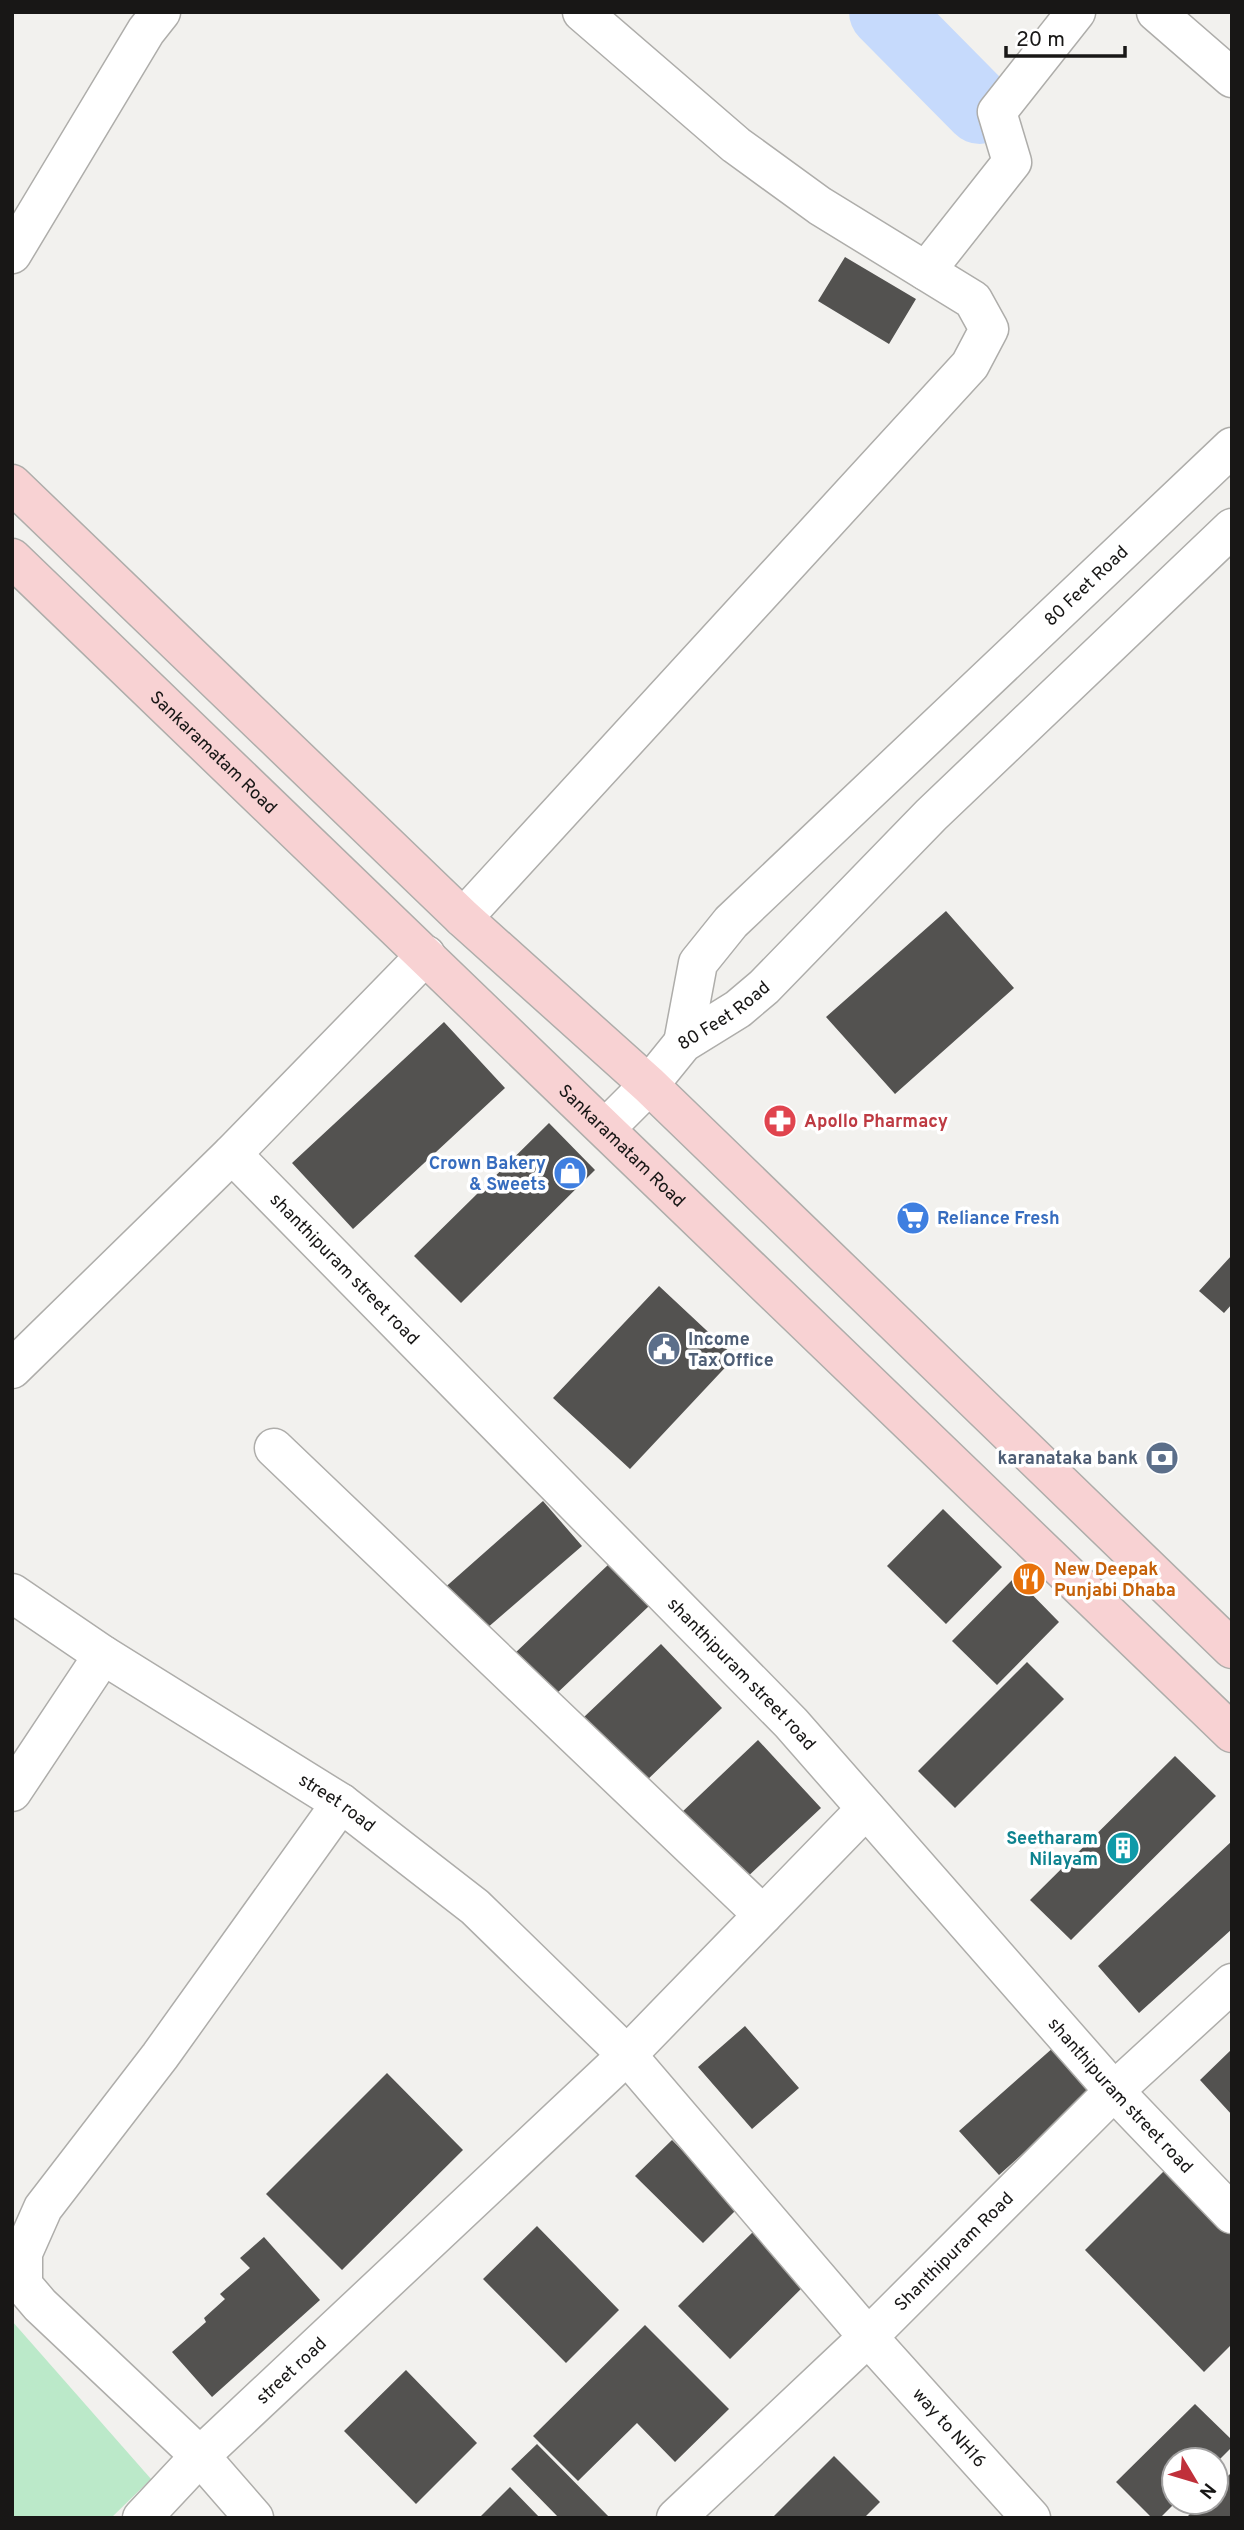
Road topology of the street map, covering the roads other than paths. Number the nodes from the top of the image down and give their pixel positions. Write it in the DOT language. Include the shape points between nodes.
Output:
graph roads {
  1 [pos="582,12"];
  2 [pos="1076,12"];
  3 [pos="1156,12"];
  4 [pos="144,19"];
  5 [pos="1232,78"];
  6 [pos="12,254"];
  7 [pos="926,271"];
  8 [pos="1232,447"];
  9 [pos="12,484"];
  10 [pos="1232,528"];
  11 [pos="12,558"];
  12 [pos="463,918"];
  13 [pos="426,955"];
  14 [pos="683,1043"];
  15 [pos="649,1085"];
  16 [pos="606,1128"];
  17 [pos="232,1154"];
  18 [pos="12,1369"];
  19 [pos="274,1448"];
  20 [pos="12,1593"];
  21 [pos="1232,1649"];
  22 [pos="103,1655"];
  23 [pos="1232,1733"];
  24 [pos="12,1792"];
  25 [pos="341,1803"];
  26 [pos="866,1810"];
  27 [pos="763,1915"];
  28 [pos="1232,1983"];
  29 [pos="627,2055"];
  30 [pos="1114,2091"];
  31 [pos="1232,2214"];
  32 [pos="868,2337"];
  33 [pos="200,2456"];
  34 [pos="142,2518"];
  35 [pos="254,2518"];
  36 [pos="676,2518"];
  37 [pos="1031,2518"];
  1 -- 7 [label="street" via="736,145 820,206"];
  2 -- 7 [label="street" via="997,111 1012,162"];
  3 -- 5 [label="street"];
  4 -- 6 [label="street"];
  7 -- 12 [label="street" via="973,300 989,329 970,365"];
  8 -- 14 [label="street, 80 Feet Road" via="731,922 698,963"];
  9 -- 12 [label="main road"];
  10 -- 14 [label="street, 80 Feet Road" via="931,815 764,986 738,1009"];
  11 -- 13 [label="main road, Sankaramatam Road"];
  12 -- 15 [label="main road"];
  13 -- 16 [label="main road, Sankaramatam Road"];
  13 -- 17 [label="street"];
  14 -- 15 [label="street"];
  15 -- 16 [label="street"];
  15 -- 21 [label="main road"];
  16 -- 23 [label="main road, Sankaramatam Road"];
  17 -- 18 [label="street"];
  17 -- 26 [label="street, shanthipuram street road" via="782,1713"];
  19 -- 27 [label="street"];
  20 -- 22 [label="street, street road"];
  22 -- 24 [label="street"];
  22 -- 25 [label="street, street road"];
  25 -- 29 [label="street, street road" via="475,1907"];
  25 -- 33 [label="street" via="160,2056 43,2208 23,2253 23,2285 40,2305"];
  26 -- 27 [label="street, street road"];
  26 -- 30 [label="street, shanthipuram street road"];
  27 -- 29 [label="street, street road"];
  28 -- 30 [label="street, Shanthipuram Road"];
  29 -- 32 [label="street, street road"];
  29 -- 33 [label="street, street road"];
  30 -- 31 [label="street, shanthipuram street road"];
  30 -- 32 [label="street, Shanthipuram Road"];
  32 -- 36 [label="street, Shanthipuram Road"];
  32 -- 37 [label="street, way to NH16"];
  33 -- 34 [label="street, street road"];
  33 -- 35 [label="street"];
}
